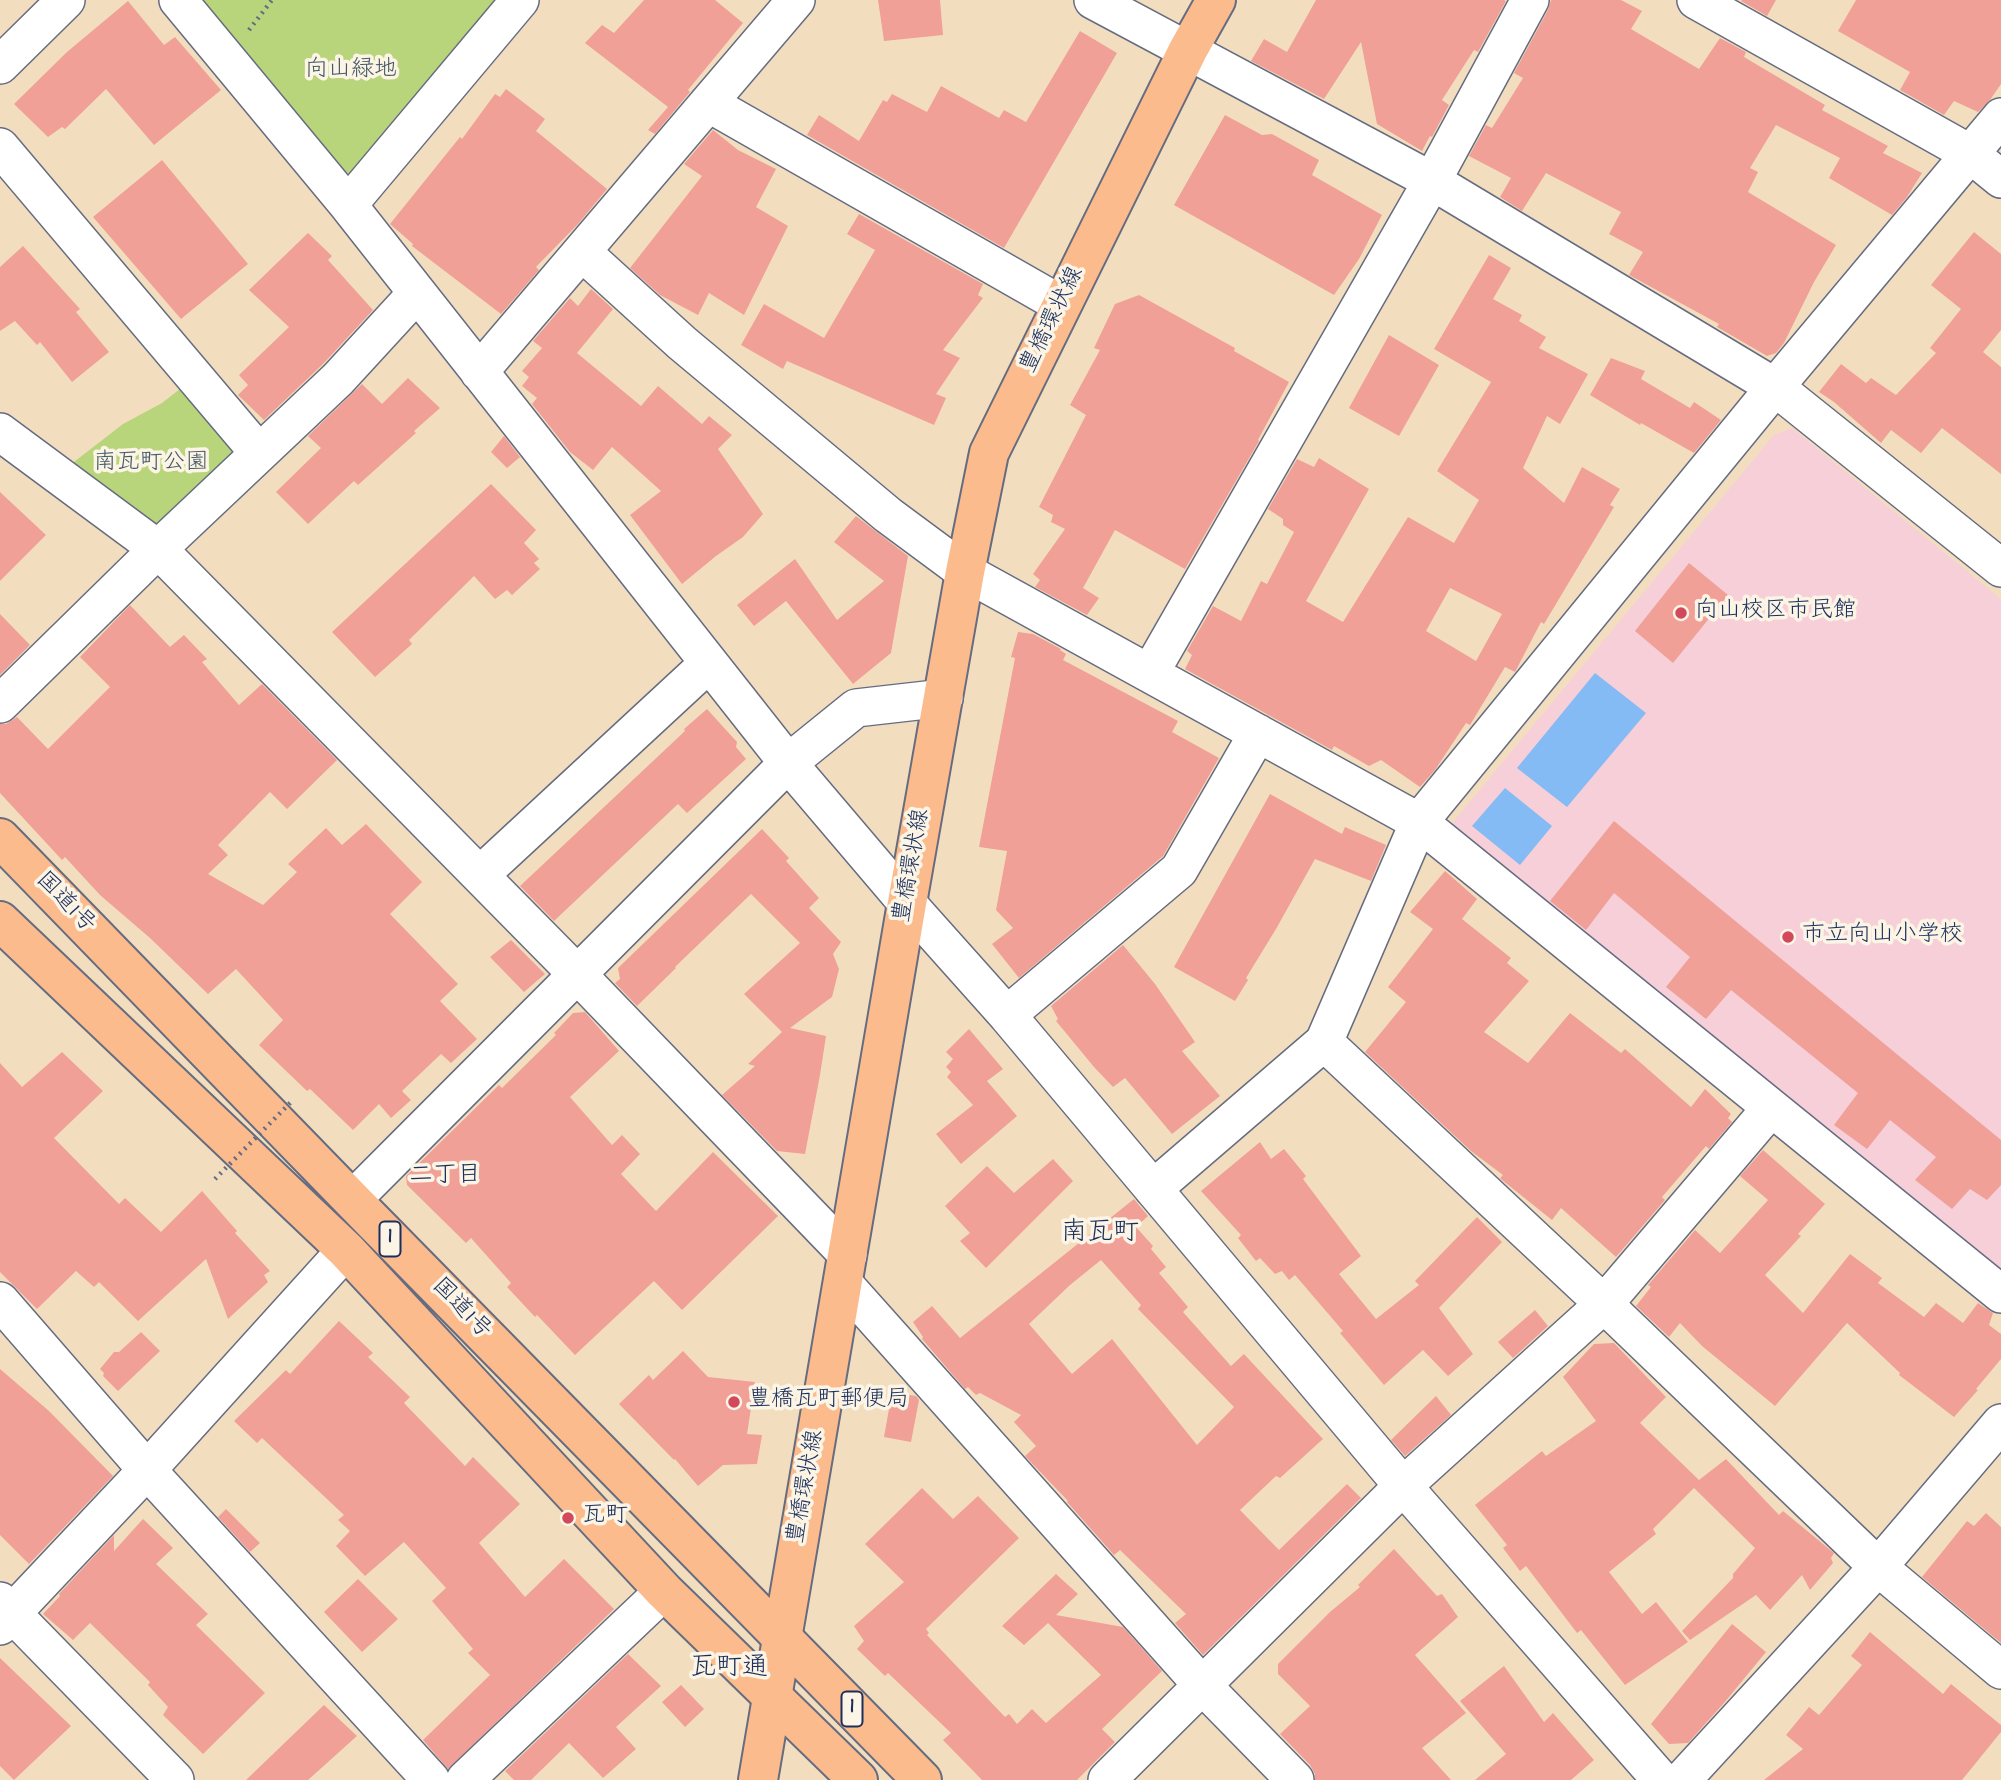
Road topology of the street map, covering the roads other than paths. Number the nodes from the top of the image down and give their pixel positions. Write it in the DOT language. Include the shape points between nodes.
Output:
graph roads {
  1 [pos="66,0"];
  2 [pos="178,0"];
  3 [pos="520,0"];
  4 [pos="796,0"];
  5 [pos="1093,0"];
  6 [pos="1216,0"];
  7 [pos="1530,0"];
  8 [pos="1696,0"];
  9 [pos="1188,50"];
  10 [pos="0,65"];
  11 [pos="708,103"];
  12 [pos="2001,117"];
  13 [pos="0,147"];
  14 [pos="1969,153"];
  15 [pos="2001,179"];
  16 [pos="1432,181"];
  17 [pos="348,205"];
  18 [pos="582,252"];
  19 [pos="417,293"];
  20 [pos="1062,305"];
  21 [pos="479,372"];
  22 [pos="1775,387"];
  23 [pos="0,432"];
  24 [pos="259,453"];
  25 [pos="158,549"];
  26 [pos="2001,568"];
  27 [pos="965,572"];
  28 [pos="709,663"];
  29 [pos="1150,673"];
  30 [pos="944,698"];
  31 [pos="0,704"];
  32 [pos="1258,733"];
  33 [pos="788,763"];
  34 [pos="1419,822"];
  35 [pos="0,838"];
  36 [pos="480,875"];
  37 [pos="908,903"];
  38 [pos="0,921"];
  39 [pos="578,974"];
  40 [pos="1007,1014"];
  41 [pos="1324,1042"];
  42 [pos="1771,1108"];
  43 [pos="1153,1189"];
  44 [pos="352,1200"];
  45 [pos="345,1250"];
  46 [pos="846,1270"];
  47 [pos="2001,1294"];
  48 [pos="0,1301"];
  49 [pos="1604,1304"];
  50 [pos="2001,1423"];
  51 [pos="147,1470"];
  52 [pos="1403,1486"];
  53 [pos="1878,1567"];
  54 [pos="664,1591"];
  55 [pos="4,1613"];
  56 [pos="782,1638"];
  57 [pos="2001,1671"];
  58 [pos="1202,1685"];
  59 [pos="772,1696"];
  60 [pos="757,1779"];
  61 [pos="175,1780"];
  62 [pos="431,1780"];
  63 [pos="465,1780"];
  64 [pos="858,1780"];
  65 [pos="922,1780"];
  66 [pos="1107,1780"];
  67 [pos="1295,1780"];
  68 [pos="1661,1780"];
  69 [pos="1682,1780"];
  1 -- 10 [label="street"];
  2 -- 17 [label="street"];
  3 -- 17 [label="street"];
  4 -- 11 [label="street"];
  5 -- 9 [label="street"];
  6 -- 9 [label="main road, 豊橋環状線"];
  7 -- 16 [label="street"];
  8 -- 14 [label="street"];
  9 -- 16 [label="street"];
  9 -- 20 [label="main road, 豊橋環状線"];
  11 -- 18 [label="street"];
  11 -- 20 [label="street"];
  12 -- 14 [label="street"];
  13 -- 24 [label="street"];
  14 -- 15 [label="street"];
  14 -- 22 [label="street"];
  16 -- 22 [label="street"];
  16 -- 29 [label="street"];
  17 -- 19 [label="street"];
  18 -- 21 [label="street"];
  18 -- 27 [label="street" via="682,343 888,515"];
  19 -- 21 [label="street"];
  19 -- 24 [label="street" via="338,379"];
  20 -- 27 [label="main road, 豊橋環状線" via="989,453"];
  21 -- 28 [label="street"];
  22 -- 26 [label="street"];
  22 -- 34 [label="street"];
  23 -- 25 [label="street"];
  24 -- 25 [label="street"];
  25 -- 31 [label="street"];
  25 -- 36 [label="street"];
  27 -- 29 [label="street"];
  27 -- 30 [label="main road, 豊橋環状線"];
  28 -- 33 [label="street"];
  28 -- 36 [label="street"];
  29 -- 32 [label="street"];
  30 -- 33 [label="street" via="856,708"];
  30 -- 37 [label="main road, 豊橋環状線"];
  32 -- 34 [label="street"];
  32 -- 40 [label="street" via="1179,870"];
  33 -- 37 [label="street"];
  33 -- 39 [label="street"];
  34 -- 41 [label="street"];
  34 -- 42 [label="street"];
  35 -- 44 [label="main road, 国道1号 / 1"];
  36 -- 39 [label="street"];
  37 -- 40 [label="street"];
  37 -- 46 [label="main road, 豊橋環状線"];
  38 -- 45 [label="main road, 国道1号 / 1"];
  39 -- 44 [label="street"];
  39 -- 46 [label="street"];
  40 -- 43 [label="street"];
  41 -- 43 [label="street"];
  41 -- 49 [label="street"];
  42 -- 47 [label="street"];
  42 -- 49 [label="street"];
  43 -- 52 [label="street"];
  44 -- 56 [label="main road, 国道1号 / 1"];
  45 -- 51 [label="street"];
  45 -- 54 [label="main road, 国道1号 / 1"];
  46 -- 56 [label="main road, 豊橋環状線"];
  46 -- 58 [label="street"];
  48 -- 51 [label="street"];
  49 -- 52 [label="street"];
  49 -- 53 [label="street"];
  50 -- 53 [label="street"];
  51 -- 55 [label="street"];
  51 -- 62 [label="street"];
  52 -- 58 [label="street"];
  52 -- 68 [label="street"];
  53 -- 57 [label="street"];
  53 -- 69 [label="street"];
  54 -- 59 [label="main road, 国道1号 / 1"];
  54 -- 63 [label="street"];
  55 -- 61 [label="street"];
  56 -- 59 [label="main road, 豊橋環状線"];
  56 -- 65 [label="main road, 国道1号 / 1"];
  58 -- 66 [label="street"];
  58 -- 67 [label="street"];
  59 -- 60 [label="main road, 豊橋環状線"];
  59 -- 64 [label="main road, 国道1号 / 1"];
}
